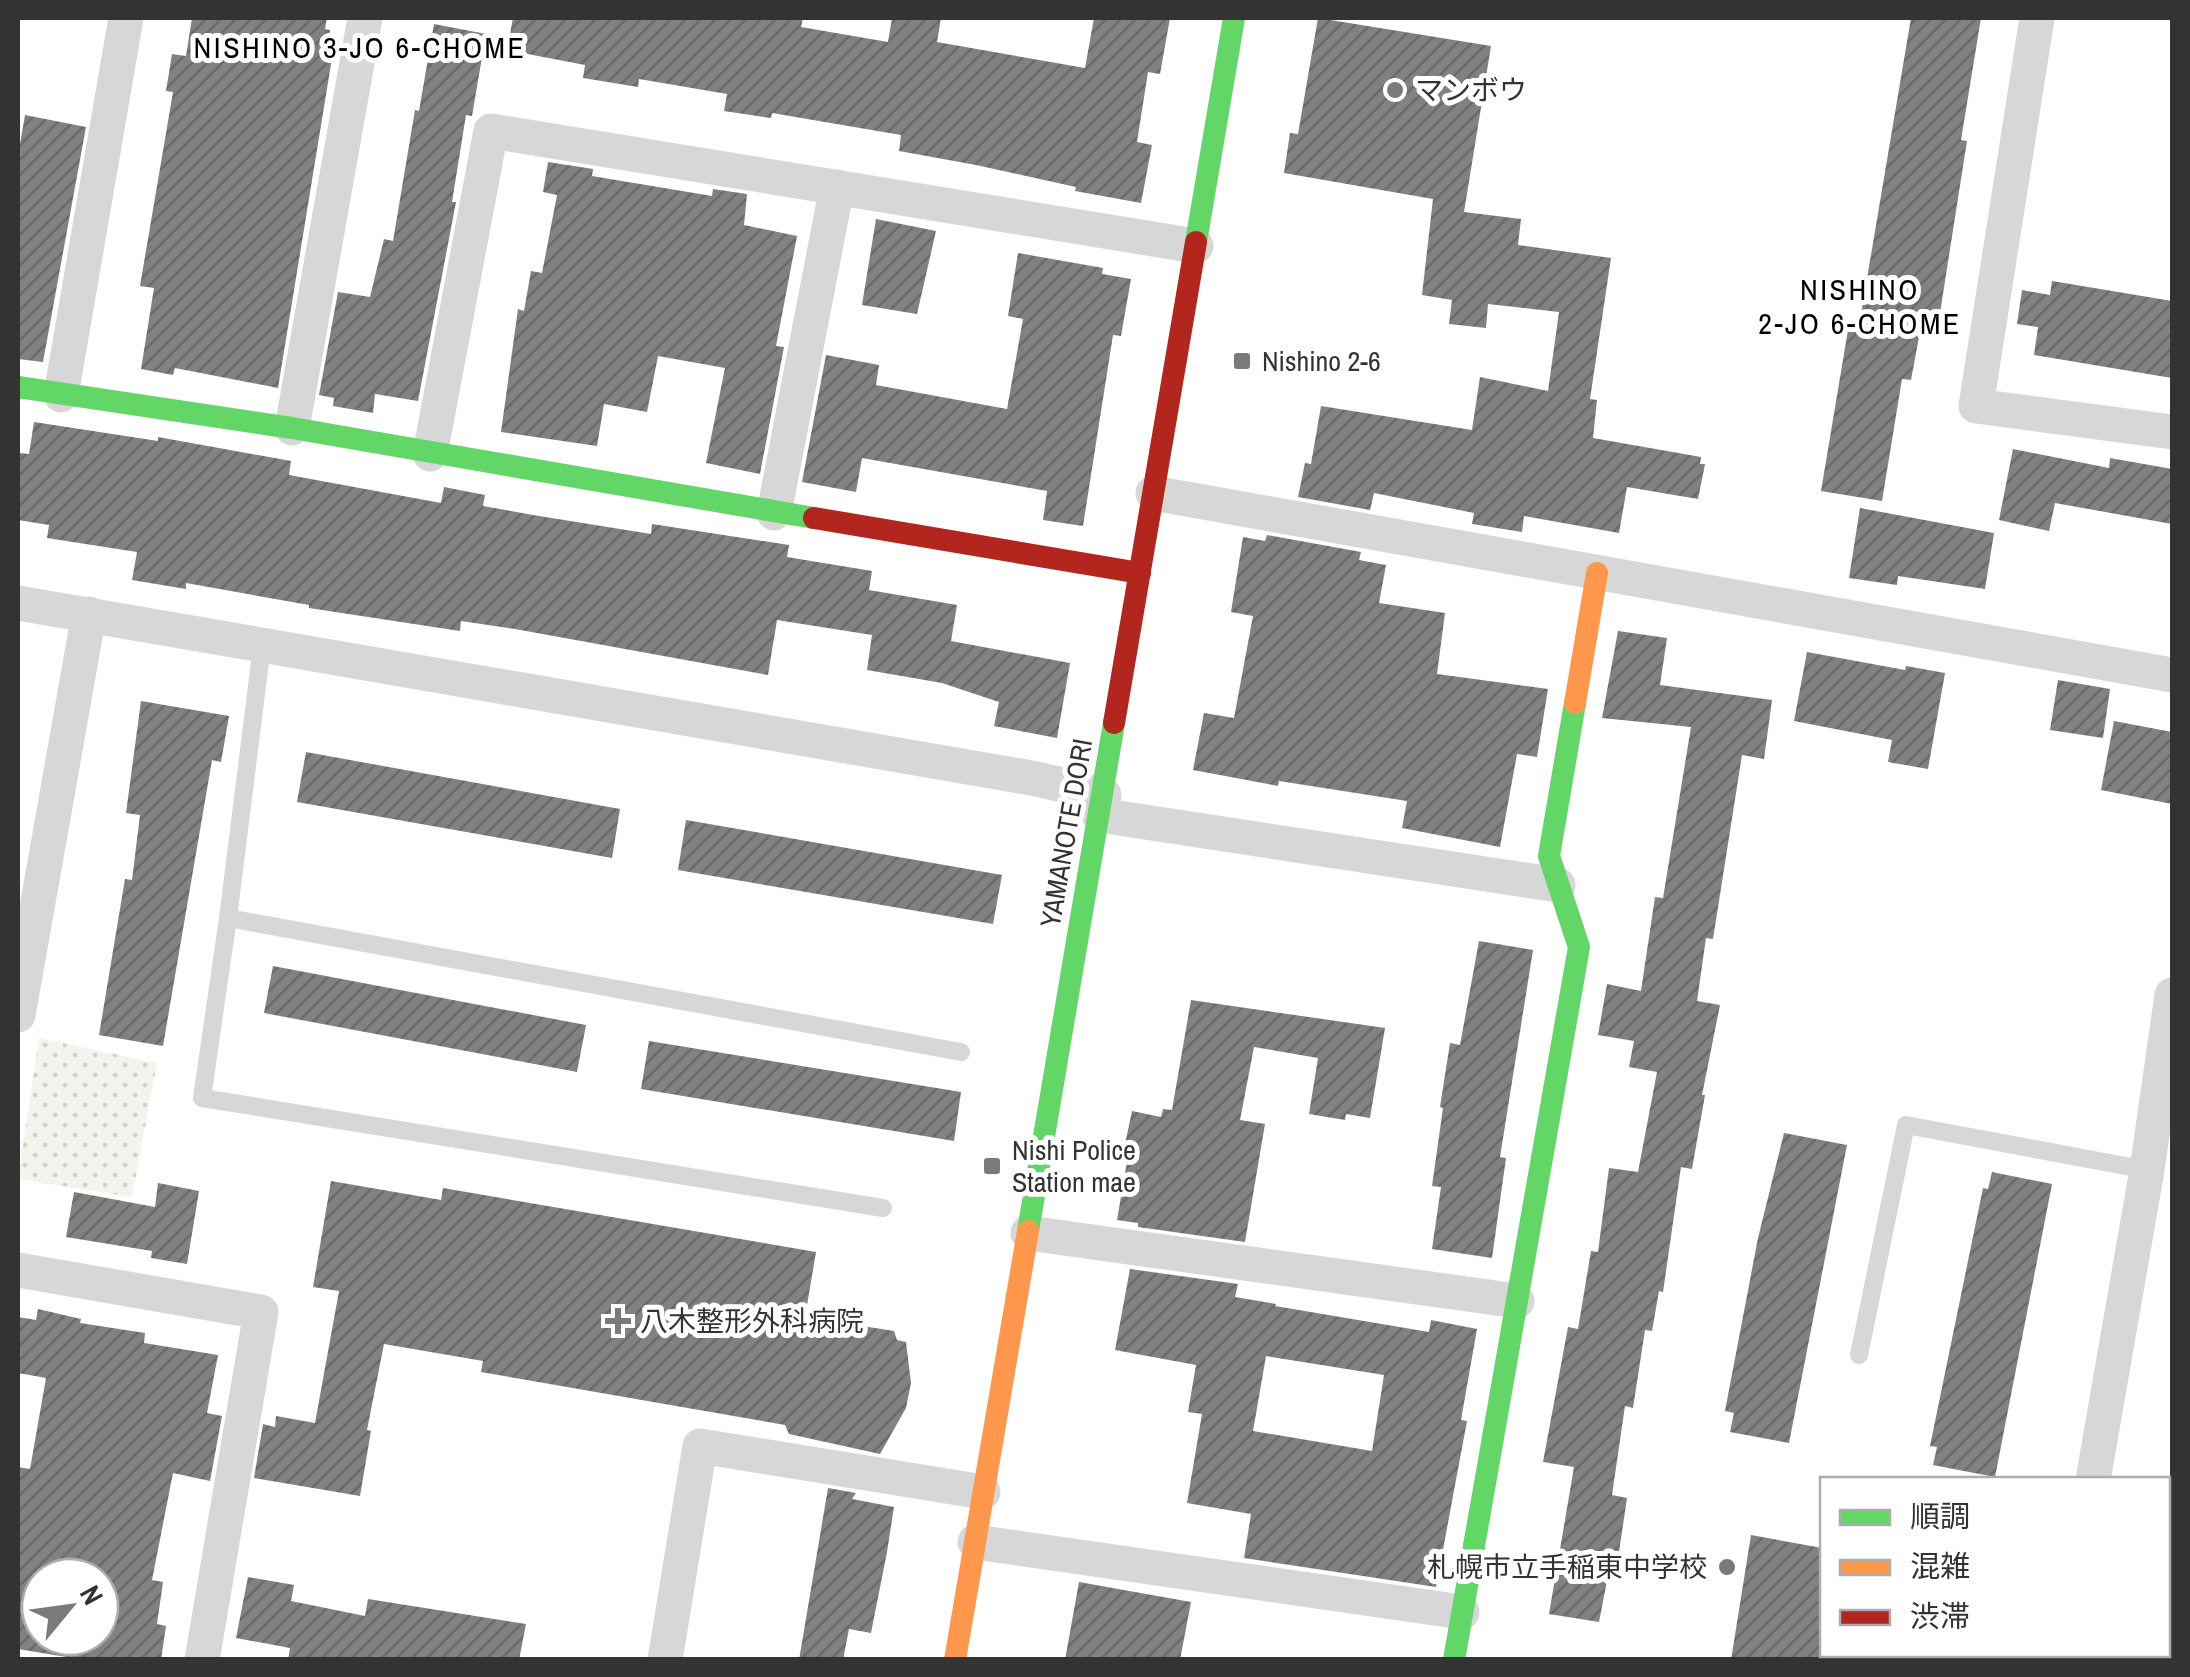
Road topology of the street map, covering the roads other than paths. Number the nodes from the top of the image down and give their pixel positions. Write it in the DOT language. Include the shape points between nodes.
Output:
graph roads {
  1 [pos="126,18"];
  2 [pos="364,18"];
  3 [pos="1234,18"];
  4 [pos="2037,18"];
  5 [pos="837,187"];
  6 [pos="1196,246"];
  7 [pos="18,387"];
  8 [pos="61,396"];
  9 [pos="292,428"];
  10 [pos="2172,432"];
  11 [pos="430,454"];
  12 [pos="1153,493"];
  13 [pos="774,513"];
  14 [pos="1597,572"];
  15 [pos="1140,573"];
  16 [pos="18,603"];
  17 [pos="90,614"];
  18 [pos="262,646"];
  19 [pos="2172,675"];
  20 [pos="1101,805"];
  21 [pos="1558,885"];
  22 [pos="228,918"];
  23 [pos="18,1015"];
  24 [pos="2171,1017"];
  25 [pos="961,1052"];
  26 [pos="2148,1170"];
  27 [pos="884,1208"];
  28 [pos="1028,1233"];
  29 [pos="18,1270"];
  30 [pos="1517,1301"];
  31 [pos="1859,1355"];
  32 [pos="2094,1477"];
  33 [pos="983,1492"];
  34 [pos="975,1542"];
  35 [pos="1462,1612"];
  36 [pos="202,1660"];
  37 [pos="665,1660"];
  38 [pos="955,1660"];
  39 [pos="1454,1660"];
  1 -- 8 [label="street"];
  2 -- 9 [label="street"];
  3 -- 6 [label="street, YAMANOTE DORI"];
  4 -- 10 [label="street" via="1976,406"];
  5 -- 6 [label="street"];
  5 -- 11 [label="street" via="491,131"];
  5 -- 13 [label="street"];
  6 -- 12 [label="street, YAMANOTE DORI"];
  7 -- 8 [label="street"];
  8 -- 9 [label="street"];
  9 -- 11 [label="street"];
  11 -- 13 [label="street"];
  12 -- 14 [label="street"];
  12 -- 15 [label="street, YAMANOTE DORI"];
  13 -- 15 [label="street"];
  14 -- 19 [label="street"];
  14 -- 21 [label="street" via="1549,856"];
  15 -- 20 [label="street, YAMANOTE DORI"];
  16 -- 17 [label="street"];
  17 -- 18 [label="street"];
  17 -- 23 [label="street"];
  18 -- 20 [label="street" via="1037,779"];
  18 -- 22 [label="lane"];
  20 -- 21 [label="street"];
  20 -- 28 [label="street, YAMANOTE DORI"];
  21 -- 30 [label="street" via="1579,947"];
  22 -- 25 [label="lane"];
  22 -- 27 [label="lane" via="202,1098"];
  24 -- 26 [label="street"];
  26 -- 31 [label="lane" via="1906,1125"];
  26 -- 32 [label="street"];
  28 -- 30 [label="street"];
  28 -- 33 [label="street, YAMANOTE DORI"];
  29 -- 36 [label="street" via="261,1312"];
  30 -- 35 [label="street"];
  33 -- 34 [label="street, YAMANOTE DORI"];
  33 -- 37 [label="street" via="700,1446"];
  34 -- 35 [label="street"];
  34 -- 38 [label="street, YAMANOTE DORI"];
  35 -- 39 [label="street"];
}
